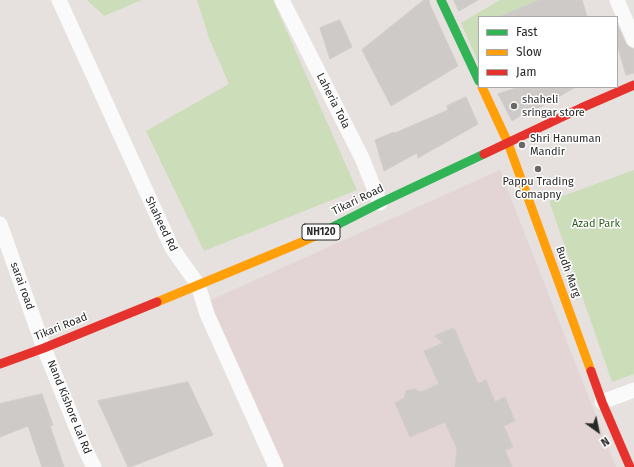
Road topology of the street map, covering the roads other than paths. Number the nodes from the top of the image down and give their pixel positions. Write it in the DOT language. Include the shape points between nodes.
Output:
graph roads {
  1 [pos="58,0"];
  2 [pos="282,0"];
  3 [pos="441,0"];
  4 [pos="617,0"];
  5 [pos="634,40"];
  6 [pos="478,79"];
  7 [pos="634,84"];
  8 [pos="482,88"];
  9 [pos="508,143"];
  10 [pos="380,203"];
  11 [pos="0,224"];
  12 [pos="198,285"];
  13 [pos="44,348"];
  14 [pos="0,364"];
  15 [pos="634,390"];
  16 [pos="602,402"];
  17 [pos="94,467"];
  18 [pos="276,467"];
  19 [pos="630,467"];
  1 -- 12 [label="street, Shaheed Rd" via="172,248"];
  2 -- 10 [label="street, Laheria Tola" via="362,158"];
  3 -- 6 [label="main road"];
  4 -- 5 [label="street"];
  7 -- 9 [label="main road, Tikari Road / NH120"];
  8 -- 9 [label="main road, Budh Marg"];
  9 -- 10 [label="main road, Tikari Road / NH120"];
  9 -- 16 [label="main road, Budh Marg"];
  10 -- 12 [label="main road, Tikari Road / NH120" via="302,242"];
  11 -- 13 [label="street, sarai road"];
  12 -- 13 [label="main road, Tikari Road / NH120"];
  12 -- 18 [label="street, Shaheed Rd" via="207,314"];
  13 -- 14 [label="main road, Tikari Road / NH120"];
  13 -- 17 [label="street, Nand Kishore Lal Rd"];
  15 -- 16 [label="street"];
  16 -- 19 [label="main road, Budh Marg"];
}
